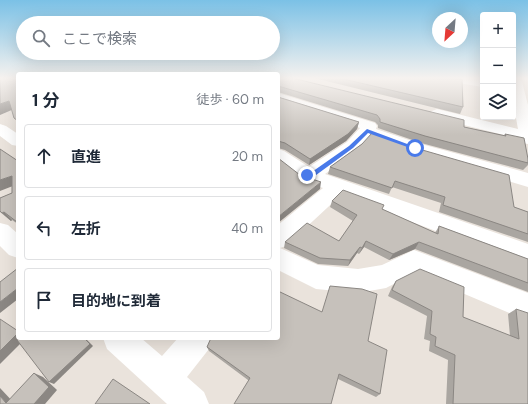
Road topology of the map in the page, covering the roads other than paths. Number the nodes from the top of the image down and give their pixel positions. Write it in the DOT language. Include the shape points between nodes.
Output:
graph roads {
  1 [pos="520,97"];
  2 [pos="280,98"];
  3 [pos="420,110"];
  4 [pos="0,129"];
  5 [pos="367,131"];
  6 [pos="528,137"];
  7 [pos="16,139"];
  8 [pos="280,156"];
  9 [pos="310,176"];
  10 [pos="528,180"];
  11 [pos="338,186"];
  12 [pos="0,232"];
  13 [pos="280,237"];
  14 [pos="16,246"];
  15 [pos="528,255"];
  16 [pos="280,259"];
  17 [pos="528,307"];
  18 [pos="120,340"];
  19 [pos="196,340"];
  20 [pos="164,380"];
  21 [pos="192,404"];
  1 -- 6 [label="street"];
  2 -- 5 [label="street" via="367,124 370,127"];
  3 -- 6 [label="street"];
  4 -- 7 [label="street"];
  5 -- 9 [label="street" via="351,147"];
  5 -- 10 [label="street" via="415,148"];
  8 -- 9 [label="street"];
  9 -- 11 [label="street"];
  11 -- 13 [label="street"];
  11 -- 15 [label="street"];
  12 -- 14 [label="street"];
  16 -- 17 [label="street" via="316,277 358,281 386,276 414,261"];
  18 -- 20 [label="street"];
  19 -- 20 [label="street"];
  20 -- 21 [label="street"];
}
